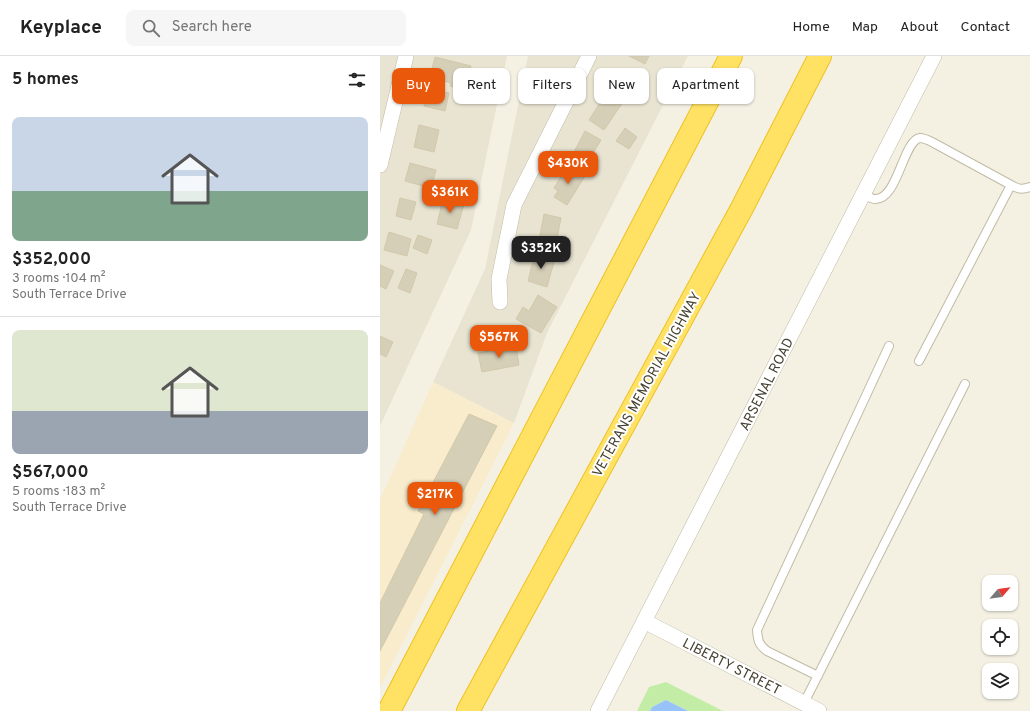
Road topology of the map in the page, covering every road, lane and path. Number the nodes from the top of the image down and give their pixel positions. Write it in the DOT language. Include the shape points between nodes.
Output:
graph roads {
  1 [pos="406,56"];
  2 [pos="589,56"];
  3 [pos="731,56"];
  4 [pos="820,56"];
  5 [pos="934,56"];
  6 [pos="380,164"];
  7 [pos="1011,185"];
  8 [pos="1030,187"];
  9 [pos="863,194"];
  10 [pos="500,302"];
  11 [pos="889,346"];
  12 [pos="919,361"];
  13 [pos="964,384"];
  14 [pos="644,621"];
  15 [pos="818,676"];
  16 [pos="804,703"];
  17 [pos="389,711"];
  18 [pos="468,711"];
  19 [pos="598,711"];
  20 [pos="819,711"];
  1 -- 6 [label="street"];
  2 -- 10 [label="street" via="514,205 499,279"];
  3 -- 17 [label="highway"];
  4 -- 18 [label="highway, VETERANS MEMORIAL HIGHWAY" via="742,208"];
  5 -- 9 [label="street, ARSENAL ROAD"];
  7 -- 8 [label="lane" via="1023,189"];
  7 -- 9 [label="lane" via="936,144 920,138 914,141 908,150 890,190 883,197 875,199"];
  7 -- 12 [label="lane"];
  9 -- 14 [label="street, ARSENAL ROAD"];
  11 -- 15 [label="lane" via="757,630 758,640 767,651"];
  13 -- 15 [label="lane"];
  14 -- 16 [label="street, LIBERTY STREET"];
  14 -- 19 [label="street, ARSENAL ROAD"];
  15 -- 16 [label="lane"];
  16 -- 20 [label="street, LIBERTY STREET"];
}
